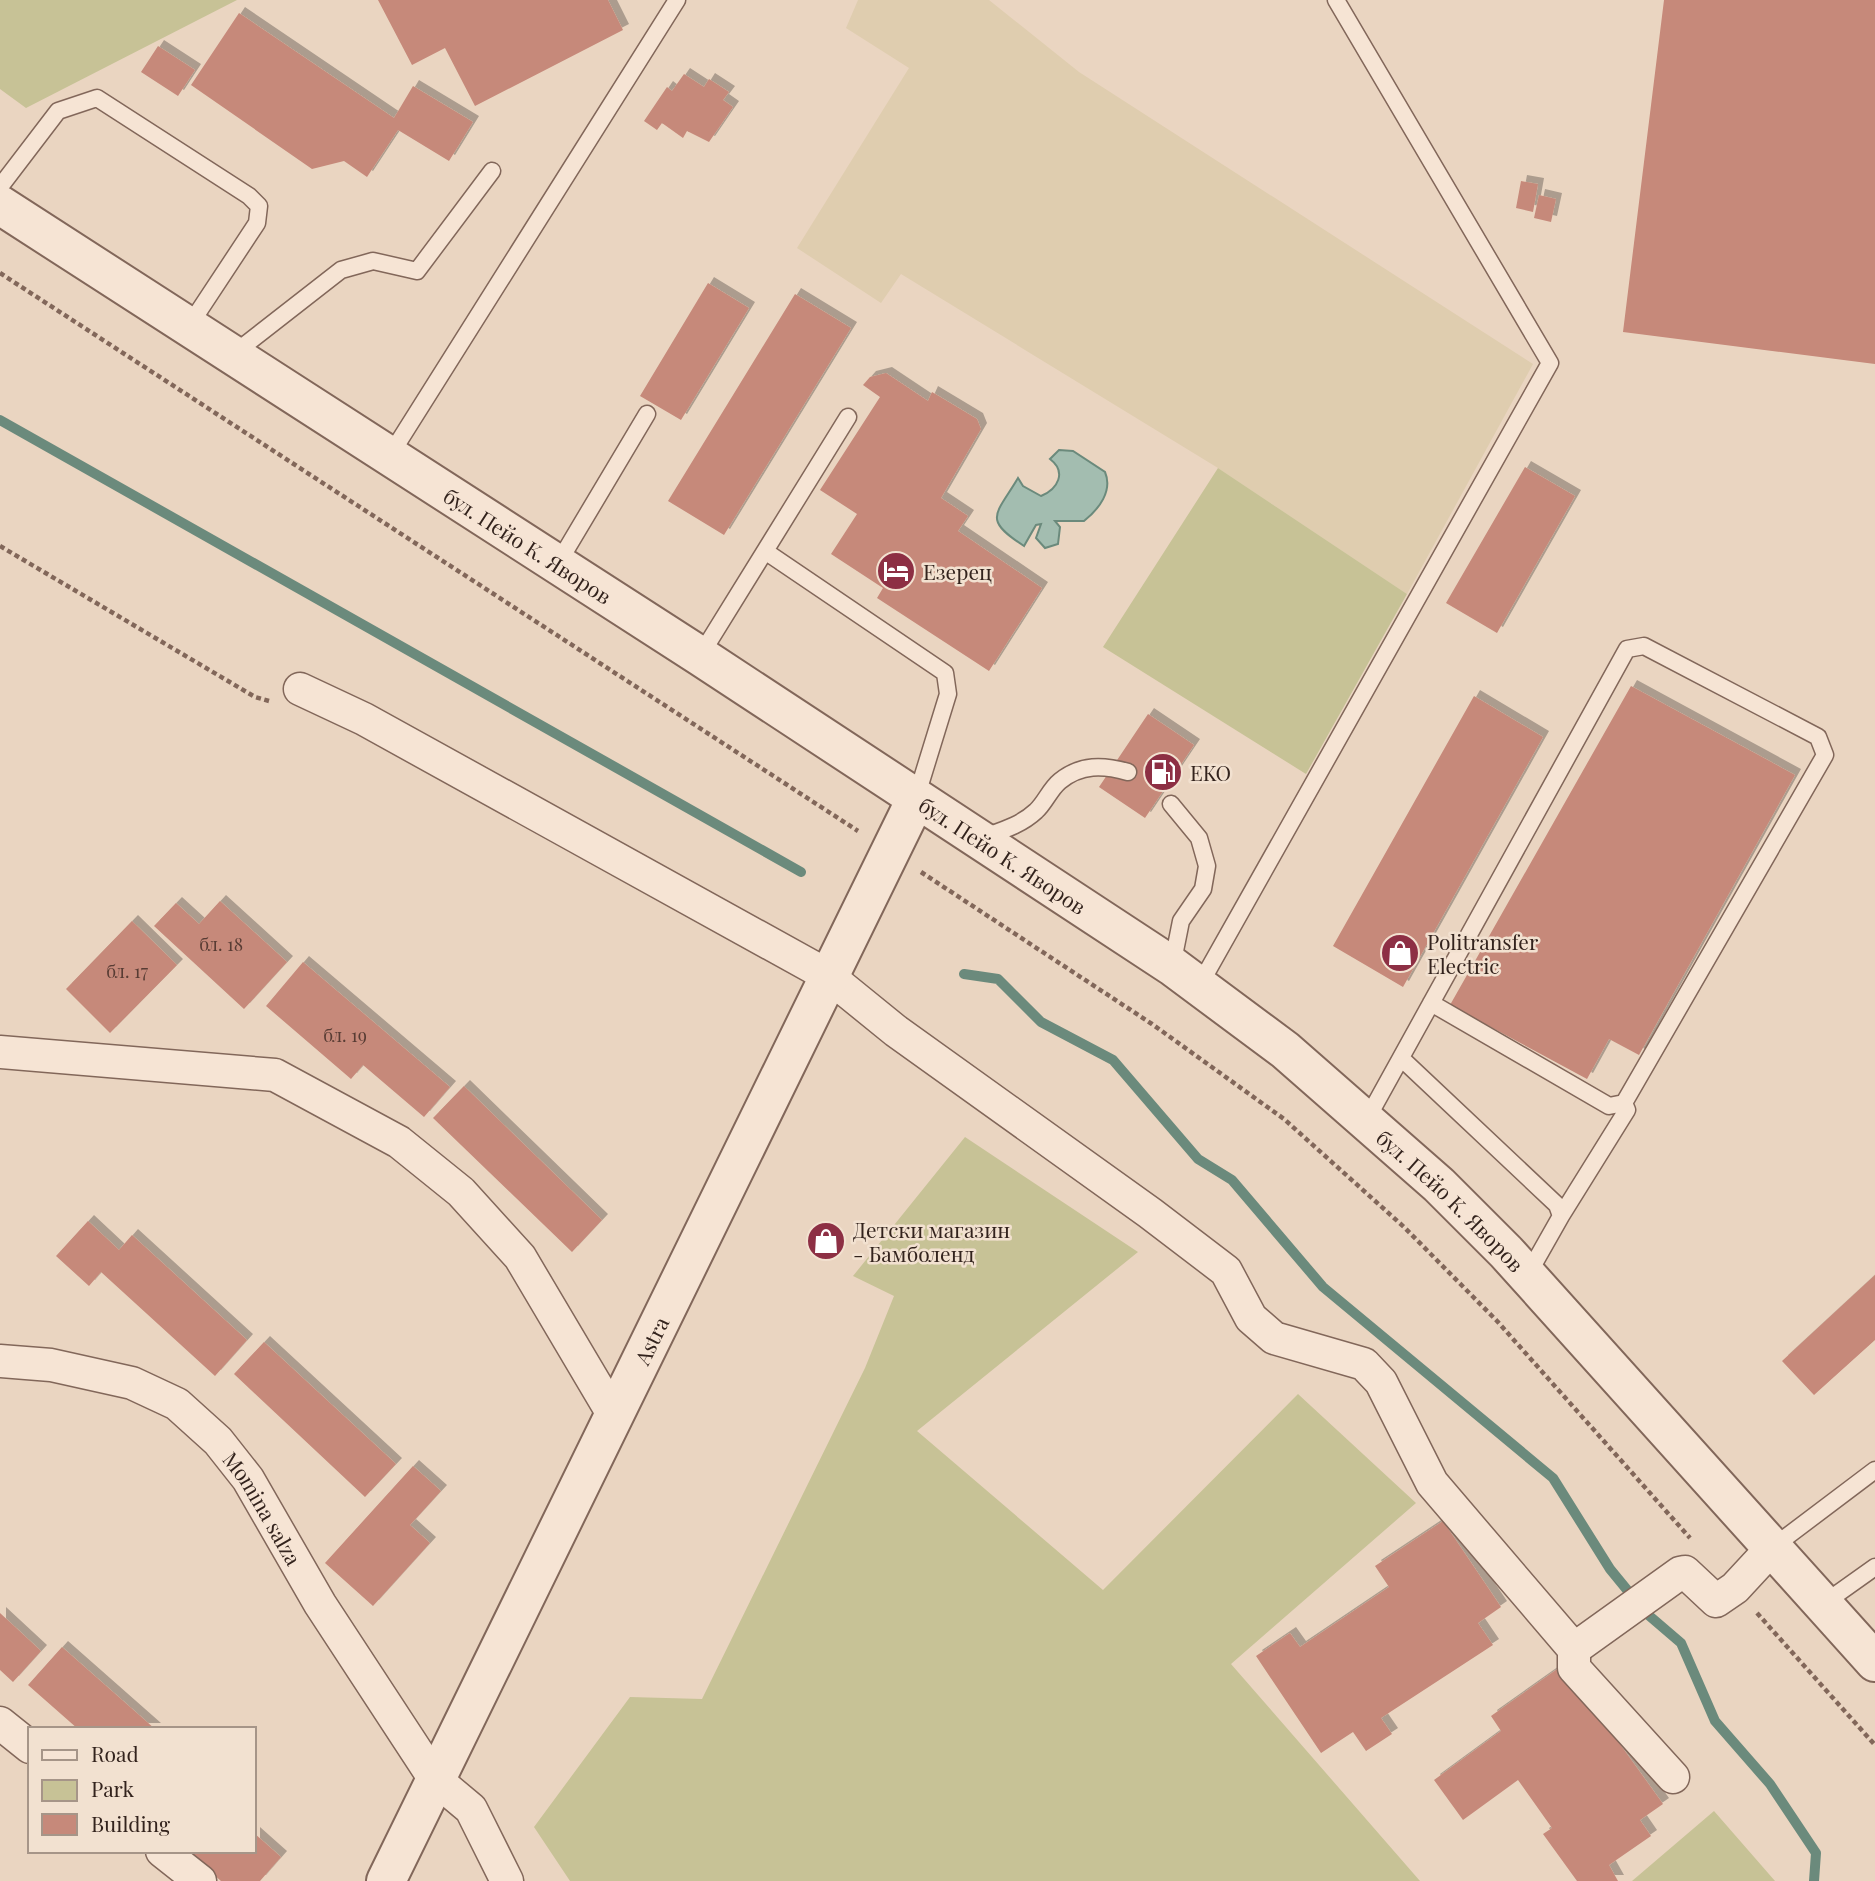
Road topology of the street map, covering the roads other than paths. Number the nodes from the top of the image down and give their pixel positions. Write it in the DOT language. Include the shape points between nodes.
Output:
graph roads {
  1 [pos="677,0"];
  2 [pos="1336,0"];
  3 [pos="492,171"];
  4 [pos="0,187"];
  5 [pos="0,205"];
  6 [pos="187,328"];
  7 [pos="230,356"];
  8 [pos="647,414"];
  9 [pos="848,417"];
  10 [pos="389,457"];
  11 [pos="765,551"];
  12 [pos="557,565"];
  13 [pos="700,656"];
  14 [pos="300,689"];
  15 [pos="1128,772"];
  16 [pos="915,799"];
  17 [pos="1171,804"];
  18 [pos="978,839"];
  19 [pos="827,975"];
  20 [pos="1186,976"];
  21 [pos="1431,1003"];
  22 [pos="0,1052"];
  23 [pos="1401,1058"];
  24 [pos="1624,1103"];
  25 [pos="1367,1119"];
  26 [pos="1561,1216"];
  27 [pos="1527,1276"];
  28 [pos="0,1361"];
  29 [pos="613,1414"];
  30 [pos="1875,1470"];
  31 [pos="1773,1547"];
  32 [pos="1875,1567"];
  33 [pos="1823,1604"];
  34 [pos="1574,1649"];
  35 [pos="1875,1662"];
  36 [pos="0,1723"];
  37 [pos="28,1745"];
  38 [pos="1673,1777"];
  39 [pos="434,1778"];
  40 [pos="165,1853"];
  41 [pos="200,1881"];
  42 [pos="386,1881"];
  43 [pos="507,1881"];
  1 -- 10 [label="lane"];
  2 -- 20 [label="lane" via="1550,363"];
  3 -- 7 [label="lane" via="417,271 373,261 341,270"];
  4 -- 6 [label="lane" via="58,111 97,98 249,196 259,206 257,223"];
  5 -- 6 [label="street, бул. Пейо К. Яворов"];
  6 -- 7 [label="street, бул. Пейо К. Яворов"];
  7 -- 10 [label="street, бул. Пейо К. Яворов"];
  8 -- 12 [label="lane"];
  9 -- 11 [label="lane"];
  10 -- 12 [label="street, бул. Пейо К. Яворов"];
  11 -- 13 [label="lane"];
  11 -- 16 [label="lane" via="945,673 948,694"];
  12 -- 13 [label="street, бул. Пейо К. Яворов"];
  13 -- 16 [label="street, бул. Пейо К. Яворов"];
  14 -- 19 [label="street" via="364,719"];
  15 -- 18 [label="lane" via="1107,766 1083,767 1059,782 1036,811 1016,825"];
  16 -- 18 [label="street, бул. Пейо К. Яворов"];
  16 -- 19 [label="street, Astra"];
  17 -- 20 [label="lane" via="1199,838 1207,866 1203,889 1181,921"];
  18 -- 20 [label="street, бул. Пейо К. Яворов"];
  19 -- 29 [label="street, Astra"];
  19 -- 34 [label="street" via="896,1031 1226,1271 1251,1318 1274,1338 1364,1364 1381,1382 1432,1483"];
  20 -- 25 [label="street, бул. Пейо К. Яворов"];
  21 -- 23 [label="lane"];
  21 -- 24 [label="lane" via="1609,1106"];
  21 -- 24 [label="lane" via="1627,649 1644,646 1818,737 1825,755"];
  22 -- 29 [label="street" via="275,1074 400,1142 461,1192 520,1257"];
  23 -- 25 [label="lane"];
  23 -- 26 [label="lane" via="1557,1205"];
  24 -- 26 [label="lane" via="1627,1110"];
  25 -- 27 [label="street, бул. Пейо К. Яворов"];
  26 -- 27 [label="lane"];
  27 -- 31 [label="street, бул. Пейо К. Яворов"];
  28 -- 39 [label="street, Momina salza" via="51,1365 132,1383 177,1404 218,1441 248,1479 320,1604"];
  29 -- 39 [label="street, Astra"];
  30 -- 31 [label="lane"];
  31 -- 33 [label="street, бул. Пейо К. Яворов"];
  31 -- 34 [label="street" via="1735,1588 1716,1601 1685,1572 1680,1573"];
  32 -- 33 [label="lane"];
  33 -- 35 [label="street, бул. Пейо К. Яворов"];
  34 -- 38 [label="street" via="1574,1668"];
  36 -- 37 [label="street"];
  39 -- 42 [label="street, Astra"];
  39 -- 43 [label="street, Momina salza" via="471,1810"];
  40 -- 41 [label="street"];
}
